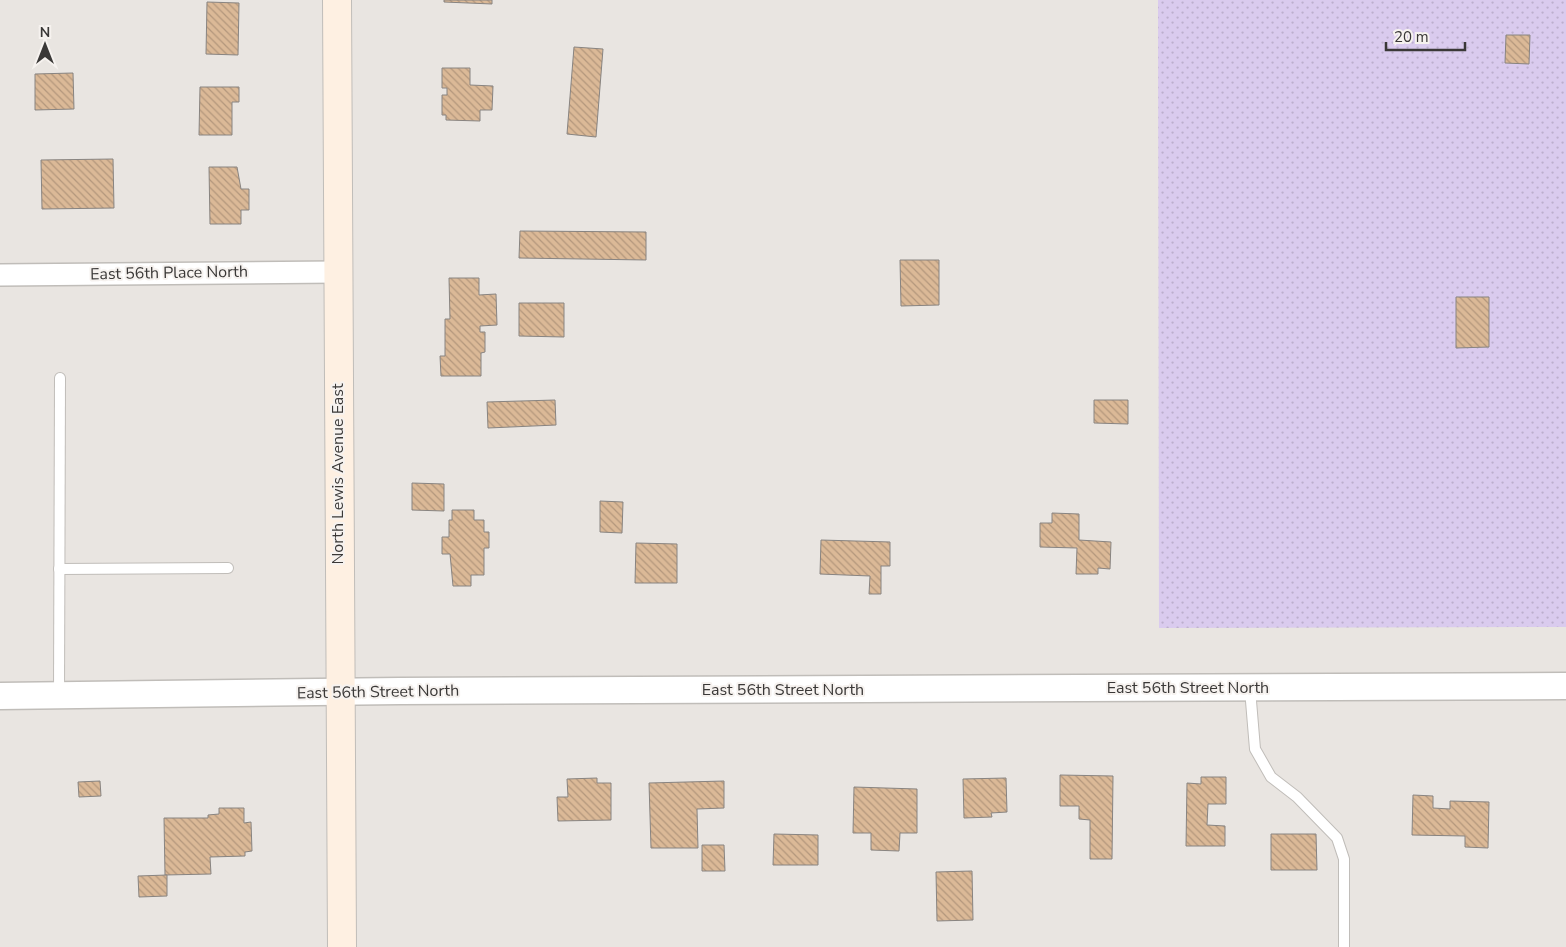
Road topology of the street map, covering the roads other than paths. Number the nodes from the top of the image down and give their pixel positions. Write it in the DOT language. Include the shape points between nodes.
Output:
graph roads {
  1 [pos="338,0"];
  2 [pos="338,272"];
  3 [pos="0,275"];
  4 [pos="60,378"];
  5 [pos="228,568"];
  6 [pos="59,569"];
  7 [pos="1566,686"];
  8 [pos="1250,688"];
  9 [pos="340,692"];
  10 [pos="0,696"];
  11 [pos="59,696"];
  12 [pos="342,947"];
  13 [pos="1344,947"];
  1 -- 2 [label="main road, North Lewis Avenue East"];
  2 -- 3 [label="street, East 56th Place North"];
  2 -- 9 [label="main road, North Lewis Avenue East"];
  4 -- 6 [label="lane"];
  5 -- 6 [label="lane"];
  6 -- 11 [label="lane"];
  7 -- 8 [label="street, East 56th Street North"];
  8 -- 9 [label="street, East 56th Street North"];
  8 -- 13 [label="lane" via="1255,749 1271,777 1297,797 1337,838 1344,859"];
  9 -- 11 [label="street, East 56th Street North"];
  9 -- 12 [label="main road, North Lewis Avenue East"];
  10 -- 11 [label="street, East 56th Street North"];
}
